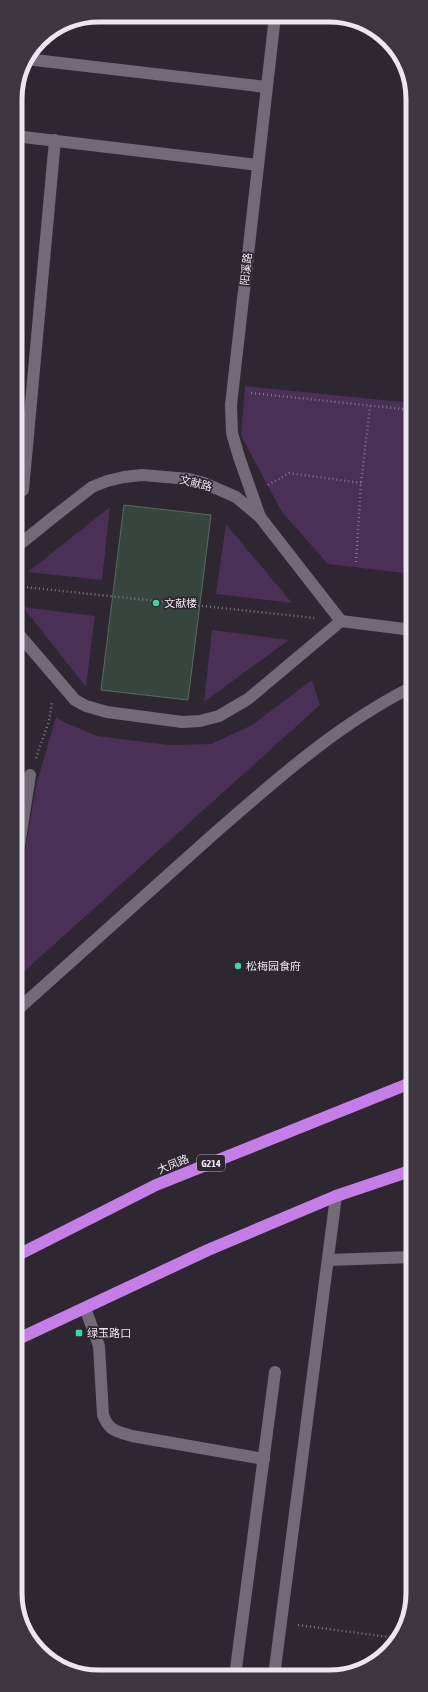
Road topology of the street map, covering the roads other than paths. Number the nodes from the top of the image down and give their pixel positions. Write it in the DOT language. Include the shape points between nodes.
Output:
graph roads {
  1 [pos="274,22"];
  2 [pos="33,59"];
  3 [pos="266,87"];
  4 [pos="22,137"];
  5 [pos="55,140"];
  6 [pos="258,165"];
  7 [pos="22,490"];
  8 [pos="260,518"];
  9 [pos="22,542"];
  10 [pos="341,620"];
  11 [pos="406,629"];
  12 [pos="22,639"];
  13 [pos="406,690"];
  14 [pos="30,775"];
  15 [pos="22,829"];
  16 [pos="22,1006"];
  17 [pos="406,1085"];
  18 [pos="406,1172"];
  19 [pos="336,1196"];
  20 [pos="22,1253"];
  21 [pos="406,1257"];
  22 [pos="328,1260"];
  23 [pos="85,1308"];
  24 [pos="22,1337"];
  25 [pos="275,1372"];
  26 [pos="264,1459"];
  27 [pos="236,1670"];
  28 [pos="275,1670"];
  1 -- 3 [label="street, 阳溪路"];
  2 -- 3 [label="street"];
  3 -- 6 [label="street, 阳溪路"];
  4 -- 5 [label="street"];
  5 -- 6 [label="street"];
  5 -- 7 [label="street"];
  6 -- 8 [label="street, 阳溪路" via="231,404 232,433"];
  8 -- 9 [label="street, 文献路" via="236,497 204,483 142,475 107,481 92,487"];
  8 -- 10 [label="street, 文献路"];
  10 -- 11 [label="street"];
  10 -- 12 [label="street" via="248,699 219,716 200,721 182,722 107,712 86,706 75,700 56,680"];
  13 -- 16 [label="street" via="369,710 316,749 230,820"];
  14 -- 15 [label="street"];
  17 -- 20 [label="highway, 大凤路 / G214" via="156,1185"];
  18 -- 19 [label="highway"];
  19 -- 22 [label="street"];
  19 -- 23 [label="highway" via="208,1250"];
  21 -- 22 [label="street"];
  22 -- 28 [label="street"];
  23 -- 24 [label="highway"];
  23 -- 26 [label="street" via="99,1346 103,1415 111,1429 132,1436"];
  25 -- 26 [label="street"];
  26 -- 27 [label="street"];
}
